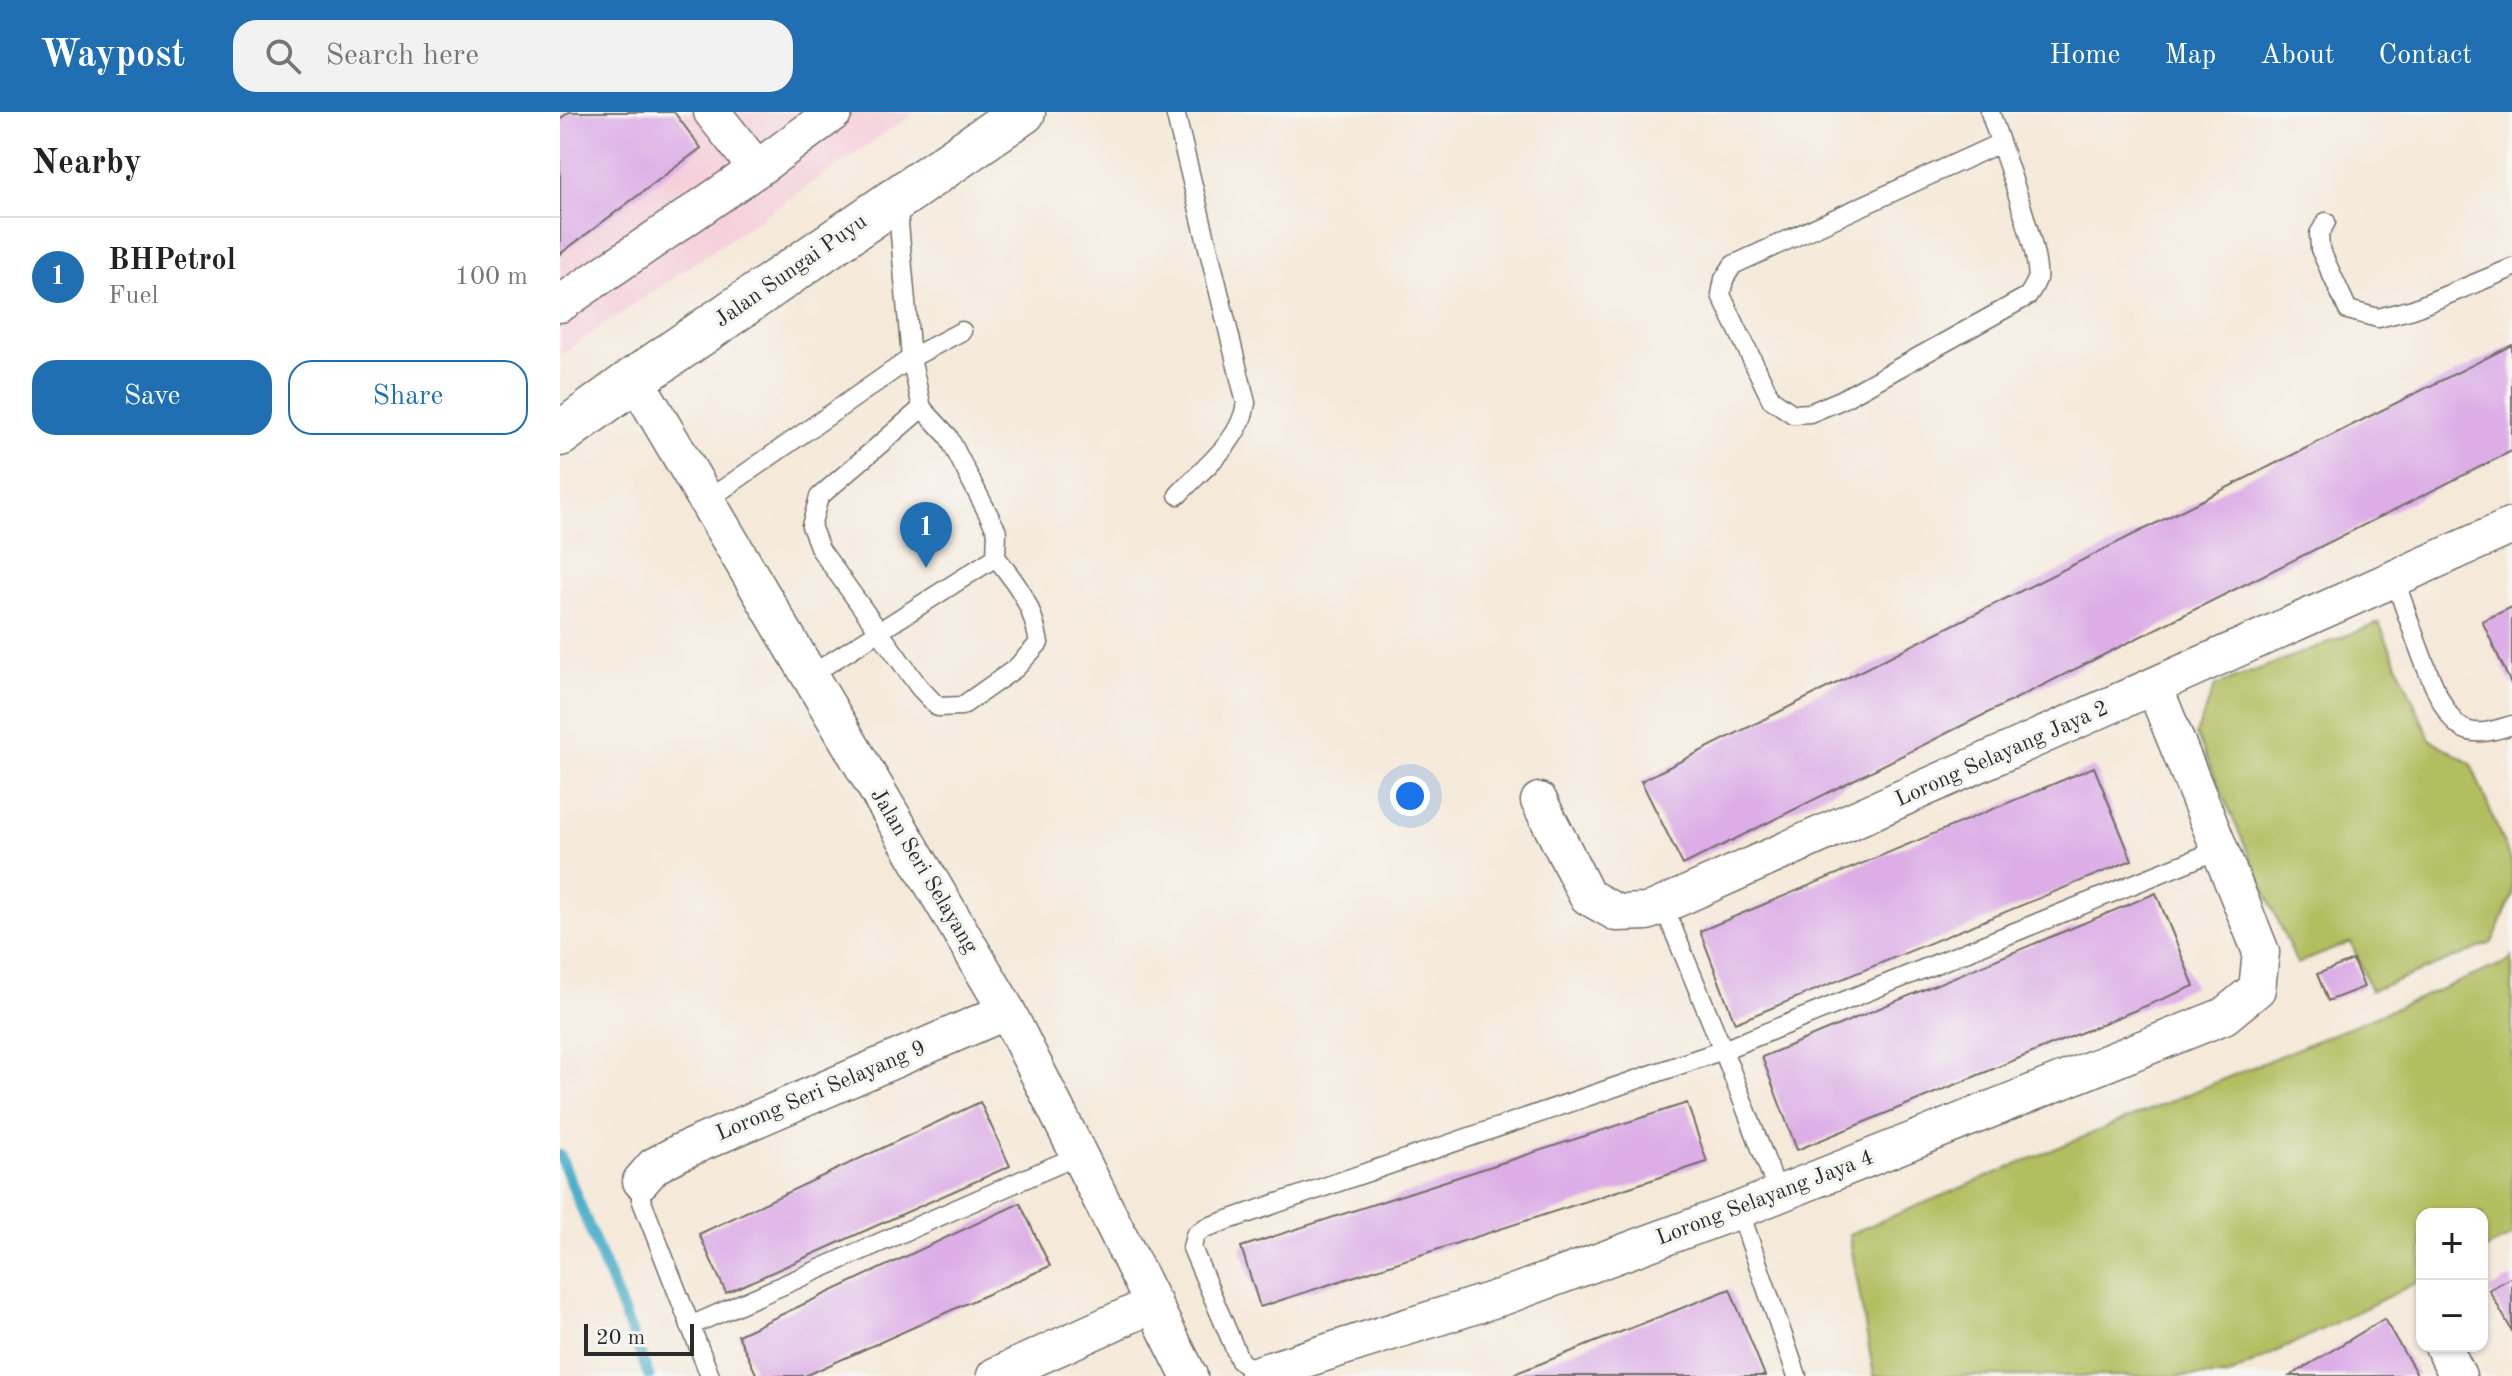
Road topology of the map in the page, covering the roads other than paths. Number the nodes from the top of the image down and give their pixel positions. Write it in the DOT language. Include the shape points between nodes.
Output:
graph roads {
  1 [pos="712,112"];
  2 [pos="834,112"];
  3 [pos="1023,112"];
  4 [pos="1175,112"];
  5 [pos="1990,112"];
  6 [pos="2000,143"];
  7 [pos="757,169"];
  8 [pos="897,198"];
  9 [pos="2326,222"];
  10 [pos="2512,268"];
  11 [pos="560,304"];
  12 [pos="962,331"];
  13 [pos="911,358"];
  14 [pos="635,379"];
  15 [pos="922,408"];
  16 [pos="560,434"];
  17 [pos="1178,495"];
  18 [pos="706,501"];
  19 [pos="2512,526"];
  20 [pos="996,557"];
  21 [pos="2395,580"];
  22 [pos="879,632"];
  23 [pos="809,676"];
  24 [pos="2154,686"];
  25 [pos="2512,725"];
  26 [pos="1539,801"];
  27 [pos="2220,849"];
  28 [pos="1663,905"];
  29 [pos="1007,1011"];
  30 [pos="1723,1050"];
  31 [pos="1079,1155"];
  32 [pos="641,1181"];
  33 [pos="1779,1195"];
  34 [pos="1739,1210"];
  35 [pos="1154,1304"];
  36 [pos="690,1326"];
  37 [pos="2446,1352"];
  38 [pos="1258,1374"];
  39 [pos="710,1376"];
  40 [pos="995,1376"];
  41 [pos="1189,1376"];
  42 [pos="1797,1376"];
  43 [pos="2458,1376"];
  1 -- 7 [label="street"];
  2 -- 7 [label="street"];
  3 -- 8 [label="main road, Jalan Sungai Puyu"];
  4 -- 17 [label="lane" via="1246,403 1236,433"];
  5 -- 6 [label="lane"];
  6 -- 6 [label="lane" via="2035,253 2037,278 2028,296 1810,413 1793,414 1771,399 1721,295 1733,265"];
  7 -- 11 [label="street"];
  8 -- 13 [label="lane"];
  8 -- 14 [label="main road, Jalan Sungai Puyu"];
  9 -- 10 [label="lane" via="2319,234 2320,249 2348,310 2378,318"];
  12 -- 13 [label="lane"];
  13 -- 15 [label="lane"];
  13 -- 18 [label="lane"];
  14 -- 16 [label="main road, Jalan Sungai Puyu"];
  14 -- 18 [label="street, Jalan Seri Selayang"];
  15 -- 20 [label="lane" via="948,436 997,531"];
  15 -- 22 [label="lane" via="819,497 811,526 820,549"];
  18 -- 23 [label="street, Jalan Seri Selayang"];
  19 -- 21 [label="street, Lorong Selayang Jaya 2"];
  20 -- 22 [label="lane"];
  20 -- 22 [label="lane" via="1034,615 1039,643 1016,668 962,706 938,707"];
  21 -- 24 [label="street, Lorong Selayang Jaya 2"];
  21 -- 25 [label="lane" via="2437,695 2458,726 2478,734"];
  22 -- 23 [label="lane"];
  23 -- 29 [label="street, Jalan Seri Selayang"];
  24 -- 27 [label="street"];
  24 -- 28 [label="street, Lorong Selayang Jaya 2"];
  26 -- 28 [label="street, Lorong Selayang Jaya 2" via="1587,896 1617,913 1647,912"];
  27 -- 30 [label="lane"];
  27 -- 33 [label="street, Lorong Selayang Jaya 4" via="2261,952 2257,989 2224,1016"];
  28 -- 30 [label="lane"];
  29 -- 31 [label="street, Jalan Seri Selayang"];
  29 -- 32 [label="street, Lorong Seri Selayang 9" via="680,1152 654,1166"];
  30 -- 33 [label="lane"];
  30 -- 38 [label="lane" via="1205,1228 1195,1235 1192,1248 1240,1361"];
  31 -- 35 [label="street, Jalan Seri Selayang"];
  31 -- 36 [label="lane"];
  32 -- 36 [label="lane" via="641,1199"];
  33 -- 34 [label="street, Lorong Selayang Jaya 4"];
  34 -- 38 [label="street, Lorong Selayang Jaya 4" via="1505,1296"];
  34 -- 42 [label="lane"];
  35 -- 40 [label="street"];
  35 -- 41 [label="street, Jalan Seri Selayang"];
  36 -- 39 [label="lane"];
  37 -- 43 [label="street"];
}
